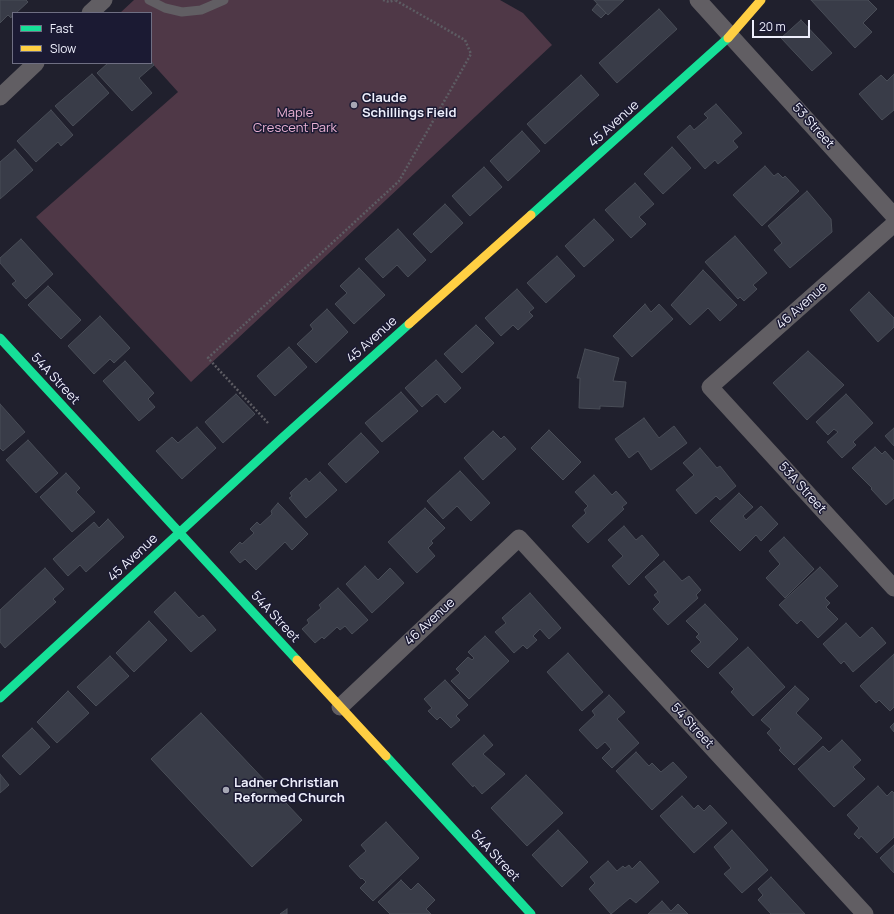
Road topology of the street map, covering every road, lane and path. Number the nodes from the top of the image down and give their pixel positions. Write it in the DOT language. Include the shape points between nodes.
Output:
graph roads {
  1 [pos="104,0"];
  2 [pos="149,0"];
  3 [pos="224,0"];
  4 [pos="384,0"];
  5 [pos="395,0"];
  6 [pos="698,0"];
  7 [pos="761,0"];
  8 [pos="91,12"];
  9 [pos="731,36"];
  10 [pos="35,64"];
  11 [pos="0,97"];
  12 [pos="894,216"];
  13 [pos="894,224"];
  14 [pos="0,338"];
  15 [pos="710,387"];
  16 [pos="282,438"];
  17 [pos="179,533"];
  18 [pos="519,538"];
  19 [pos="894,588"];
  20 [pos="0,698"];
  21 [pos="340,707"];
  22 [pos="531,914"];
  23 [pos="865,914"];
  1 -- 8 [label="street"];
  2 -- 3 [label="lane" via="165,8 182,12 201,10"];
  4 -- 5 [label="path"];
  5 -- 16 [label="path" via="465,40 471,54 399,181 208,358"];
  6 -- 9 [label="street, 53 Street"];
  7 -- 9 [label="street, 45 Avenue"];
  9 -- 12 [label="street, 53 Street"];
  9 -- 16 [label="street, 45 Avenue"];
  10 -- 11 [label="street"];
  13 -- 15 [label="street, 46 Avenue"];
  14 -- 17 [label="street, 54A Street"];
  15 -- 19 [label="street, 53A Street"];
  16 -- 17 [label="street, 45 Avenue"];
  17 -- 20 [label="street, 45 Avenue"];
  17 -- 21 [label="street, 54A Street"];
  18 -- 21 [label="street, 46 Avenue"];
  18 -- 23 [label="street, 54 Street"];
  21 -- 22 [label="street, 54A Street"];
}
